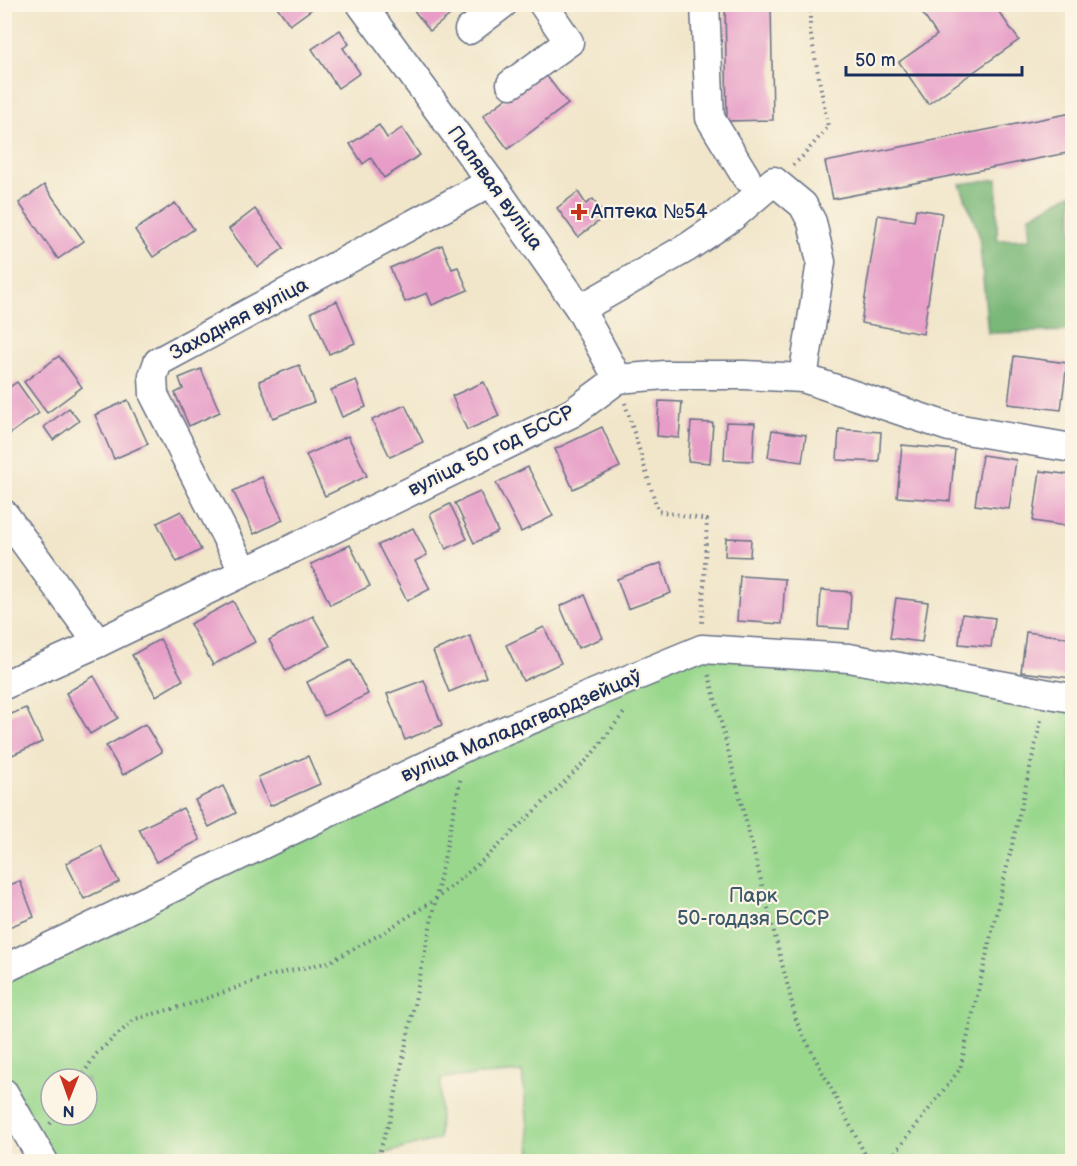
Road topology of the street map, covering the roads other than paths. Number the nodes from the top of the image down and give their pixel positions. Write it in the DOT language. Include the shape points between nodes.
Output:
graph roads {
  1 [pos="361,4"];
  2 [pos="503,4"];
  3 [pos="543,4"];
  4 [pos="705,4"];
  5 [pos="469,30"];
  6 [pos="511,84"];
  7 [pos="746,177"];
  8 [pos="491,182"];
  9 [pos="580,309"];
  10 [pos="803,378"];
  11 [pos="618,379"];
  12 [pos="1072,448"];
  13 [pos="4,514"];
  14 [pos="243,572"];
  15 [pos="98,643"];
  16 [pos="4,685"];
  17 [pos="1060,696"];
  18 [pos="4,969"];
  19 [pos="4,1093"];
  20 [pos="44,1161"];
  1 -- 8 [label="street, Палявая вуліца"];
  2 -- 5 [label="street"];
  3 -- 6 [label="street" via="569,42"];
  4 -- 7 [label="street" via="710,117"];
  8 -- 9 [label="street, Палявая вуліца"];
  8 -- 14 [label="street, Заходняя вуліца" via="158,362 153,376 154,395"];
  9 -- 10 [label="street" via="688,248 774,181 803,205 812,222 821,262"];
  9 -- 11 [label="street, Палявая вуліца"];
  10 -- 11 [label="street" via="665,375"];
  10 -- 12 [label="street" via="949,427"];
  11 -- 14 [label="street, вуліца 50 год БССР" via="572,413"];
  13 -- 15 [label="street"];
  14 -- 15 [label="street, вуліца 50 год БССР"];
  15 -- 16 [label="street, вуліца 50 год БССР"];
  17 -- 18 [label="street, вуліца Маладагвардзейцаў" via="849,658 702,649 467,746"];
  19 -- 20 [label="street"];
}
